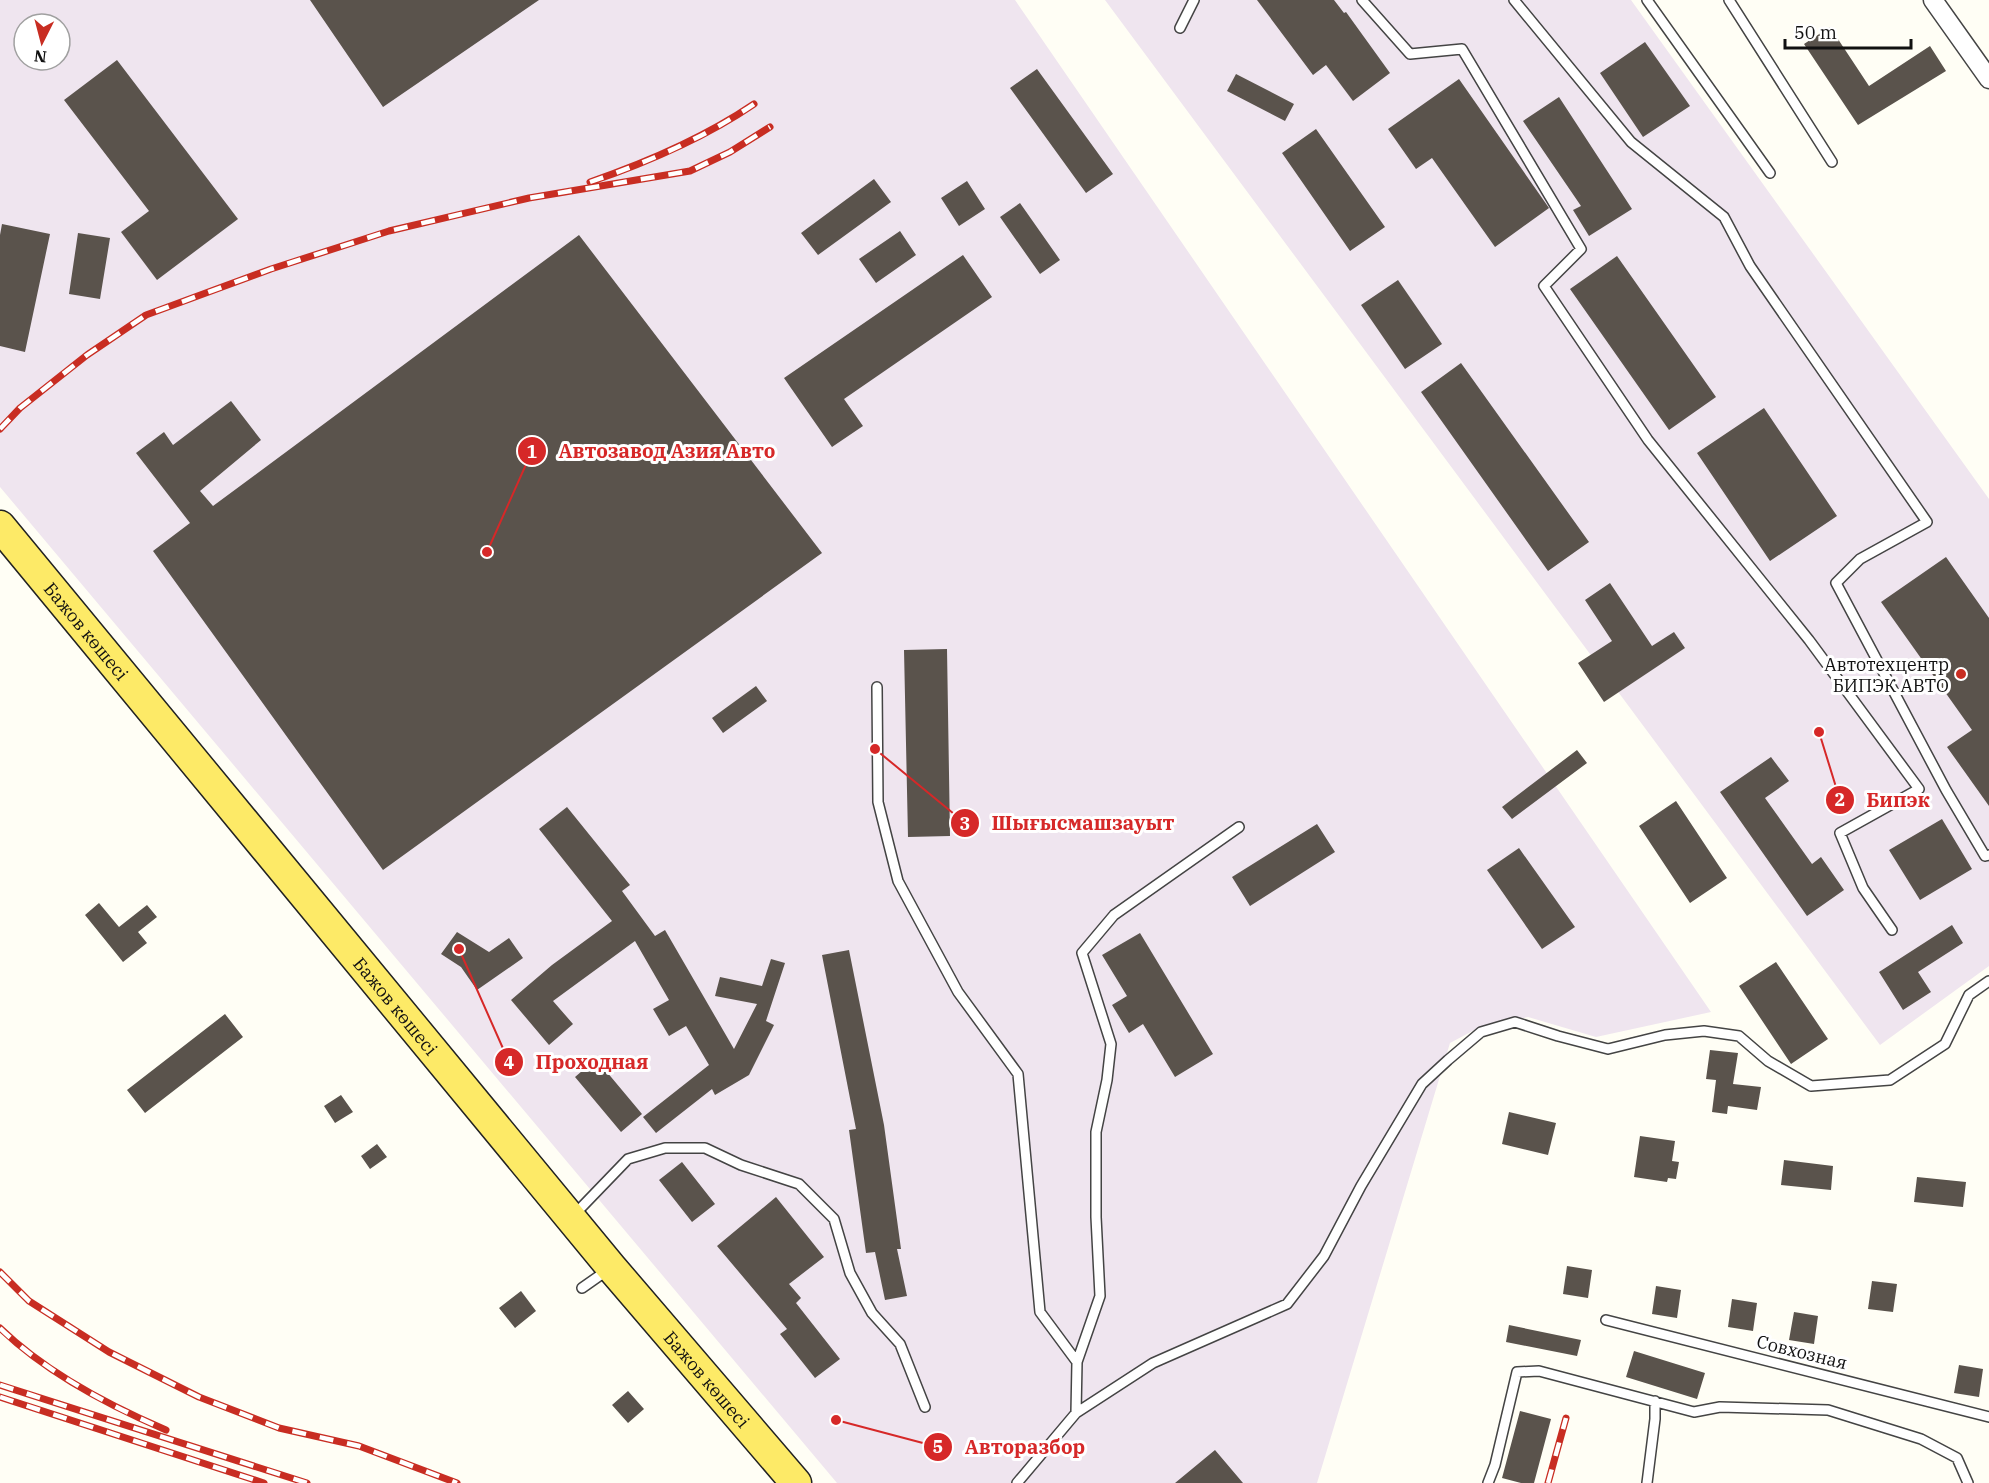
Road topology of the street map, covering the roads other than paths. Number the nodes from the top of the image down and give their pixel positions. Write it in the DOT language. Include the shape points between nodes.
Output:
graph roads {
  1 [pos="1194,0"];
  2 [pos="1362,0"];
  3 [pos="1514,0"];
  4 [pos="1647,0"];
  5 [pos="1729,0"];
  6 [pos="1933,0"];
  7 [pos="1180,28"];
  8 [pos="1989,79"];
  9 [pos="1832,162"];
  10 [pos="1770,173"];
  11 [pos="0,526"];
  12 [pos="877,687"];
  13 [pos="1239,826"];
  14 [pos="1989,855"];
  15 [pos="1892,930"];
  16 [pos="1989,981"];
  17 [pos="571,1219"];
  18 [pos="611,1267"];
  19 [pos="582,1288"];
  20 [pos="1606,1320"];
  21 [pos="1077,1362"];
  22 [pos="1655,1401"];
  23 [pos="925,1407"];
  24 [pos="1076,1413"];
  25 [pos="1989,1417"];
  26 [pos="795,1483"];
  27 [pos="1017,1483"];
  28 [pos="1488,1483"];
  29 [pos="1647,1483"];
  30 [pos="1968,1483"];
  1 -- 7 [label="lane"];
  2 -- 15 [label="lane" via="1410,54 1462,49 1581,249 1544,285 1648,440 1809,640 1919,789 1840,833 1863,888"];
  3 -- 14 [label="lane" via="1631,142 1724,217 1749,266 1927,522 1860,559 1836,583 1946,790 1985,856"];
  4 -- 10 [label="lane"];
  5 -- 9 [label="lane"];
  6 -- 8 [label="street"];
  11 -- 17 [label="main road, Бажов көшесі"];
  12 -- 21 [label="lane" via="878,802 898,881 958,992 1018,1074 1040,1312"];
  13 -- 21 [label="lane" via="1114,915 1082,953 1111,1044 1096,1132 1100,1296"];
  16 -- 24 [label="lane" via="1969,995 1945,1044 1890,1080 1811,1086 1768,1061 1739,1036 1704,1031 1608,1048 1515,1022 1481,1032 1422,1084 1324,1256 1287,1304 1153,1363"];
  17 -- 18 [label="main road, Бажов көшесі"];
  17 -- 23 [label="lane" via="628,1159 665,1148 705,1148 741,1165 799,1184 834,1219 850,1273 872,1313 900,1344"];
  18 -- 19 [label="lane"];
  18 -- 26 [label="main road, Бажов көшесі"];
  20 -- 25 [label="lane, Совхозная"];
  21 -- 24 [label="lane"];
  22 -- 28 [label="lane" via="1539,1371 1517,1372"];
  22 -- 29 [label="lane"];
  22 -- 30 [label="lane" via="1694,1412 1720,1407 1828,1410 1921,1439 1957,1458"];
  24 -- 27 [label="lane"];
}
